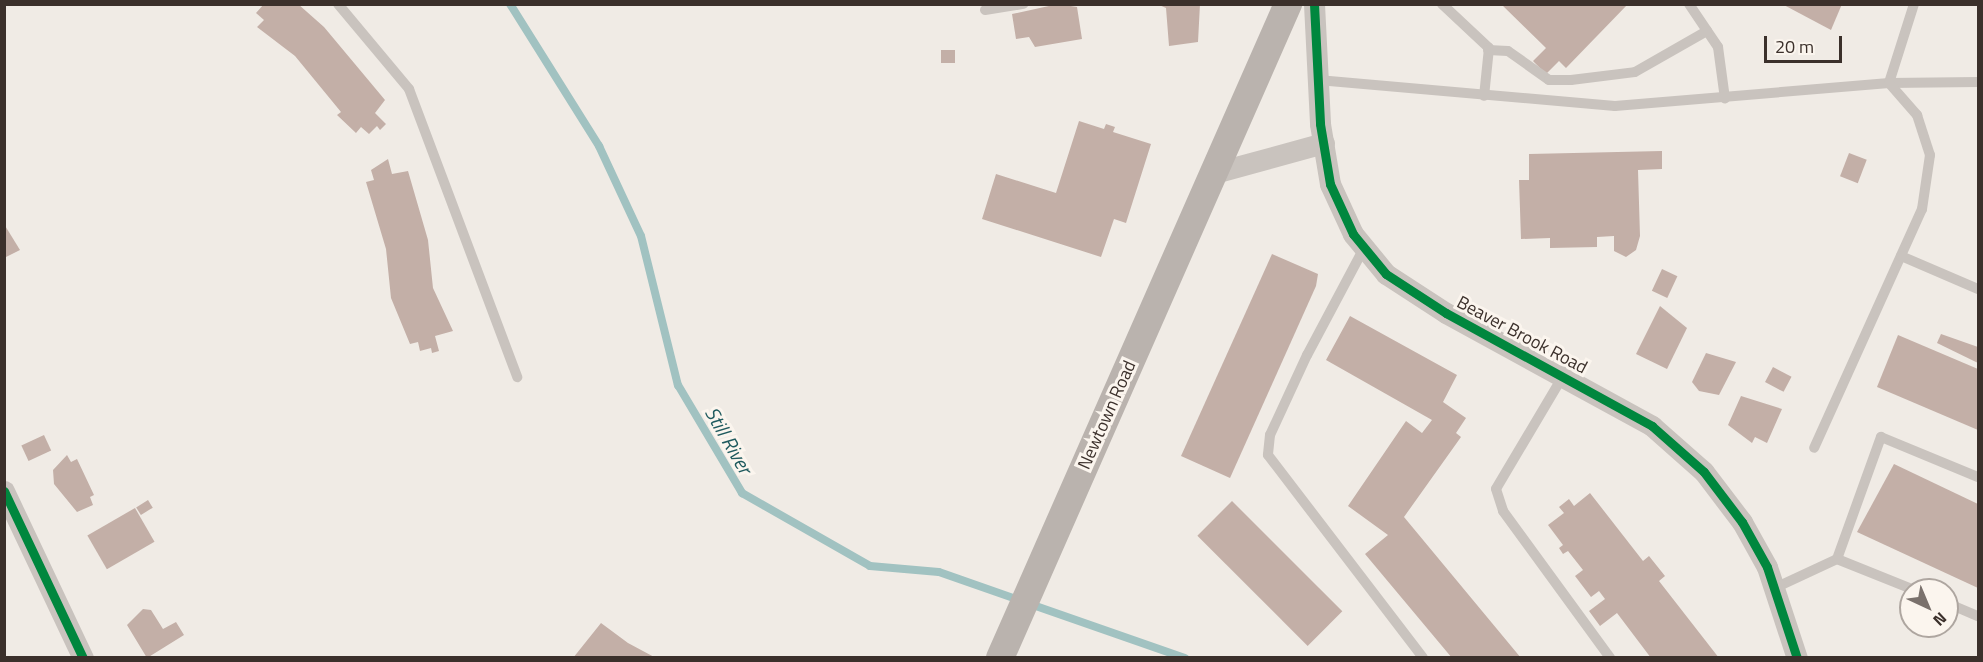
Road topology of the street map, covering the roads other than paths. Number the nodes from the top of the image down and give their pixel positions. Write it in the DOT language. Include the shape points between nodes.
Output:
graph roads {
  1 [pos="338,4"];
  2 [pos="1023,4"];
  3 [pos="1288,4"];
  4 [pos="1314,4"];
  5 [pos="1442,4"];
  6 [pos="1689,4"];
  7 [pos="1914,4"];
  8 [pos="985,10"];
  9 [pos="1707,31"];
  10 [pos="1488,50"];
  11 [pos="1318,80"];
  12 [pos="1978,82"];
  13 [pos="1889,83"];
  14 [pos="1484,96"];
  15 [pos="1725,99"];
  16 [pos="1324,143"];
  17 [pos="1214,173"];
  18 [pos="1364,248"];
  19 [pos="1901,256"];
  20 [pos="1978,290"];
  21 [pos="1564,376"];
  22 [pos="517,377"];
  23 [pos="1814,448"];
  24 [pos="1978,477"];
  25 [pos="4,491"];
  26 [pos="1837,559"];
  27 [pos="1899,584"];
  28 [pos="1775,588"];
  29 [pos="1959,608"];
  30 [pos="1978,616"];
  31 [pos="83,657"];
  32 [pos="1000,657"];
  33 [pos="1423,657"];
  34 [pos="1610,657"];
  35 [pos="1797,657"];
  1 -- 22 [label="lane" via="409,89"];
  2 -- 8 [label="lane"];
  3 -- 17 [label="main road, Newtown Road"];
  4 -- 11 [label="street, Beaver Brook Road"];
  5 -- 10 [label="lane"];
  6 -- 9 [label="lane"];
  7 -- 13 [label="lane"];
  9 -- 10 [label="lane" via="1635,72 1571,80 1549,80 1508,51"];
  9 -- 15 [label="lane" via="1718,46"];
  10 -- 14 [label="lane"];
  11 -- 14 [label="lane"];
  11 -- 16 [label="street, Beaver Brook Road"];
  12 -- 13 [label="lane"];
  13 -- 15 [label="lane"];
  13 -- 19 [label="lane" via="1917,115 1930,155 1922,209"];
  14 -- 15 [label="lane" via="1615,106"];
  16 -- 17 [label="street"];
  16 -- 18 [label="street, Beaver Brook Road" via="1330,184"];
  17 -- 32 [label="main road, Newtown Road"];
  18 -- 21 [label="street, Beaver Brook Road" via="1386,274 1446,314"];
  18 -- 33 [label="lane" via="1307,355 1270,435 1268,455"];
  19 -- 20 [label="lane"];
  19 -- 23 [label="lane"];
  21 -- 28 [label="street, Beaver Brook Road" via="1652,426 1704,472 1743,522"];
  21 -- 34 [label="lane" via="1496,489 1503,511"];
  24 -- 26 [label="lane" via="1881,437"];
  25 -- 31 [label="street"];
  26 -- 27 [label="lane"];
  26 -- 28 [label="lane"];
  28 -- 35 [label="street, Beaver Brook Road"];
  29 -- 30 [label="lane"];
}
